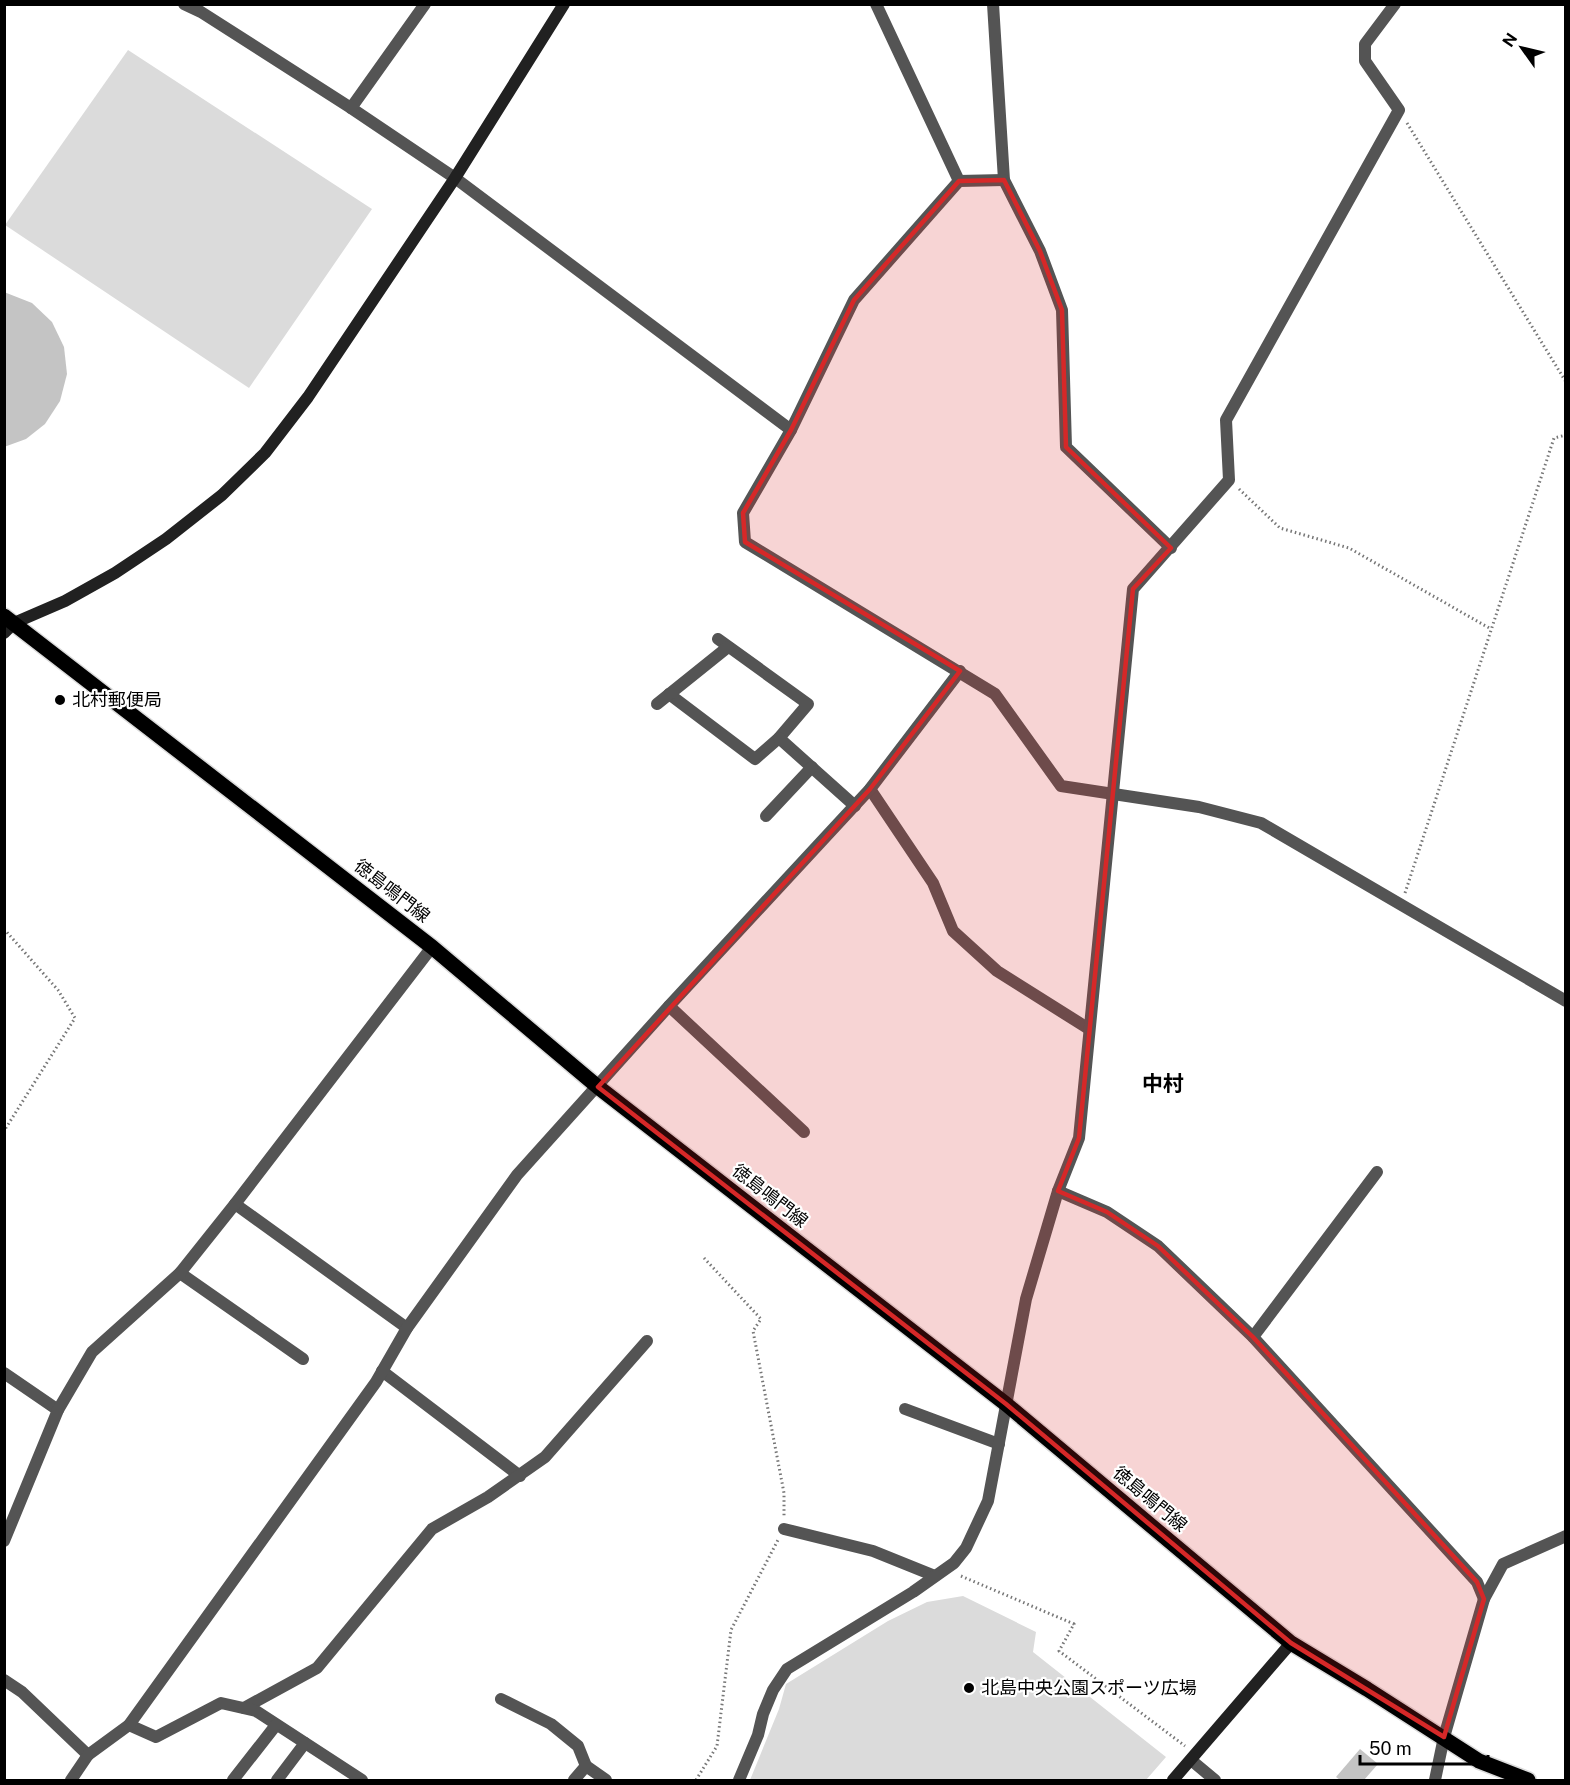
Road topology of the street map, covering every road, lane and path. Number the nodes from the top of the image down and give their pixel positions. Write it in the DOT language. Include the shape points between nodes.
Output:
graph roads {
  1 [pos="184,4"];
  2 [pos="425,4"];
  3 [pos="564,4"];
  4 [pos="876,4"];
  5 [pos="993,4"];
  6 [pos="1395,4"];
  7 [pos="351,108"];
  8 [pos="1399,110"];
  9 [pos="455,178"];
  10 [pos="1004,180"];
  11 [pos="959,181"];
  12 [pos="1566,382"];
  13 [pos="791,430"];
  14 [pos="1566,435"];
  15 [pos="1229,480"];
  16 [pos="1171,548"];
  17 [pos="8,624"];
  18 [pos="1491,629"];
  19 [pos="960,671"];
  20 [pos="669,694"];
  21 [pos="657,704"];
  22 [pos="779,738"];
  23 [pos="812,767"];
  24 [pos="870,789"];
  25 [pos="1113,793"];
  26 [pos="855,806"];
  27 [pos="766,816"];
  28 [pos="1401,906"];
  29 [pos="4,929"];
  30 [pos="432,947"];
  31 [pos="1564,997"];
  32 [pos="669,1006"];
  33 [pos="1089,1029"];
  34 [pos="598,1087"];
  35 [pos="4,1131"];
  36 [pos="804,1132"];
  37 [pos="1377,1172"];
  38 [pos="1058,1191"];
  39 [pos="236,1204"];
  40 [pos="704,1258"];
  41 [pos="180,1273"];
  42 [pos="407,1328"];
  43 [pos="1253,1336"];
  44 [pos="647,1341"];
  45 [pos="303,1359"];
  46 [pos="382,1371"];
  47 [pos="4,1373"];
  48 [pos="1006,1404"];
  49 [pos="905,1409"];
  50 [pos="58,1410"];
  51 [pos="999,1444"];
  52 [pos="520,1476"];
  53 [pos="784,1529"];
  54 [pos="1566,1536"];
  55 [pos="4,1541"];
  56 [pos="940,1573"];
  57 [pos="1484,1599"];
  58 [pos="1291,1643"];
  59 [pos="4,1680"];
  60 [pos="501,1699"];
  61 [pos="244,1708"];
  62 [pos="129,1725"];
  63 [pos="276,1725"];
  64 [pos="1444,1737"];
  65 [pos="305,1743"];
  66 [pos="88,1755"];
  67 [pos="1193,1757"];
  68 [pos="586,1766"];
  69 [pos="71,1780"];
  70 [pos="233,1780"];
  71 [pos="277,1780"];
  72 [pos="360,1780"];
  73 [pos="574,1780"];
  74 [pos="606,1780"];
  75 [pos="696,1780"];
  76 [pos="739,1780"];
  77 [pos="1173,1780"];
  78 [pos="1215,1780"];
  79 [pos="1435,1780"];
  80 [pos="1527,1780"];
  1 -- 7 [label="street"];
  2 -- 7 [label="street"];
  3 -- 9 [label="street"];
  4 -- 11 [label="street"];
  5 -- 10 [label="street"];
  6 -- 8 [label="street" via="1365,44 1365,61"];
  7 -- 9 [label="street"];
  8 -- 12 [label="path"];
  8 -- 15 [label="street" via="1226,420"];
  9 -- 13 [label="street"];
  9 -- 17 [label="street" via="308,397 265,453 222,495 166,539 65,601"];
  10 -- 11 [label="street"];
  10 -- 16 [label="street" via="1040,251 1062,310 1066,447"];
  11 -- 13 [label="street" via="854,300"];
  13 -- 19 [label="street" via="743,513 745,542"];
  14 -- 18 [label="path" via="1554,438"];
  15 -- 16 [label="street"];
  15 -- 18 [label="path" via="1280,528 1349,548"];
  16 -- 25 [label="street" via="1133,589"];
  17 -- 30 [label="main road, 徳島鳴門線"];
  18 -- 28 [label="path"];
  19 -- 24 [label="street"];
  19 -- 25 [label="street" via="995,694 1061,786"];
  20 -- 21 [label="street"];
  20 -- 22 [label="street" via="756,759"];
  20 -- 22 [label="street" via="723,643 808,704"];
  22 -- 23 [label="street"];
  23 -- 26 [label="street"];
  23 -- 27 [label="street"];
  24 -- 26 [label="street"];
  24 -- 33 [label="street" via="933,883 953,931 997,971"];
  25 -- 28 [label="street" via="1199,807 1260,823"];
  25 -- 33 [label="street"];
  26 -- 32 [label="street"];
  28 -- 31 [label="street"];
  29 -- 35 [label="path" via="58,990 75,1018"];
  30 -- 34 [label="main road, 徳島鳴門線"];
  30 -- 39 [label="street"];
  32 -- 34 [label="street"];
  32 -- 36 [label="street"];
  33 -- 38 [label="street" via="1079,1138"];
  34 -- 42 [label="street" via="517,1175"];
  34 -- 48 [label="main road, 徳島鳴門線"];
  37 -- 43 [label="street"];
  38 -- 43 [label="street" via="1107,1212 1158,1246"];
  38 -- 48 [label="street" via="1026,1299"];
  39 -- 41 [label="street"];
  39 -- 42 [label="street"];
  40 -- 53 [label="path" via="761,1319 753,1331 784,1493"];
  41 -- 45 [label="street"];
  41 -- 50 [label="street" via="92,1352"];
  42 -- 46 [label="street"];
  43 -- 57 [label="street" via="1477,1582"];
  44 -- 52 [label="street" via="545,1457"];
  46 -- 52 [label="street"];
  46 -- 62 [label="street"];
  47 -- 50 [label="street"];
  48 -- 51 [label="street"];
  48 -- 58 [label="main road, 徳島鳴門線"];
  49 -- 51 [label="street"];
  50 -- 55 [label="street"];
  51 -- 56 [label="street" via="988,1501 966,1548"];
  52 -- 61 [label="street" via="432,1529 317,1668"];
  53 -- 56 [label="street"];
  53 -- 75 [label="path" via="731,1630 717,1746"];
  54 -- 57 [label="street" via="1503,1564"];
  56 -- 67 [label="path" via="1074,1624 1059,1651"];
  56 -- 76 [label="street" via="787,1669 773,1690"];
  57 -- 64 [label="street"];
  58 -- 64 [label="main road, 徳島鳴門線"];
  58 -- 67 [label="street"];
  59 -- 66 [label="street" via="22,1692"];
  60 -- 68 [label="street" via="551,1724 578,1746"];
  61 -- 62 [label="street" via="221,1703 156,1737"];
  61 -- 63 [label="street"];
  62 -- 66 [label="street"];
  63 -- 65 [label="street"];
  63 -- 70 [label="street"];
  64 -- 79 [label="street"];
  64 -- 80 [label="main road, 徳島鳴門線" via="1479,1761"];
  65 -- 71 [label="street"];
  65 -- 72 [label="street"];
  66 -- 69 [label="street"];
  67 -- 77 [label="street"];
  67 -- 78 [label="street"];
  68 -- 73 [label="street"];
  68 -- 74 [label="street"];
}
